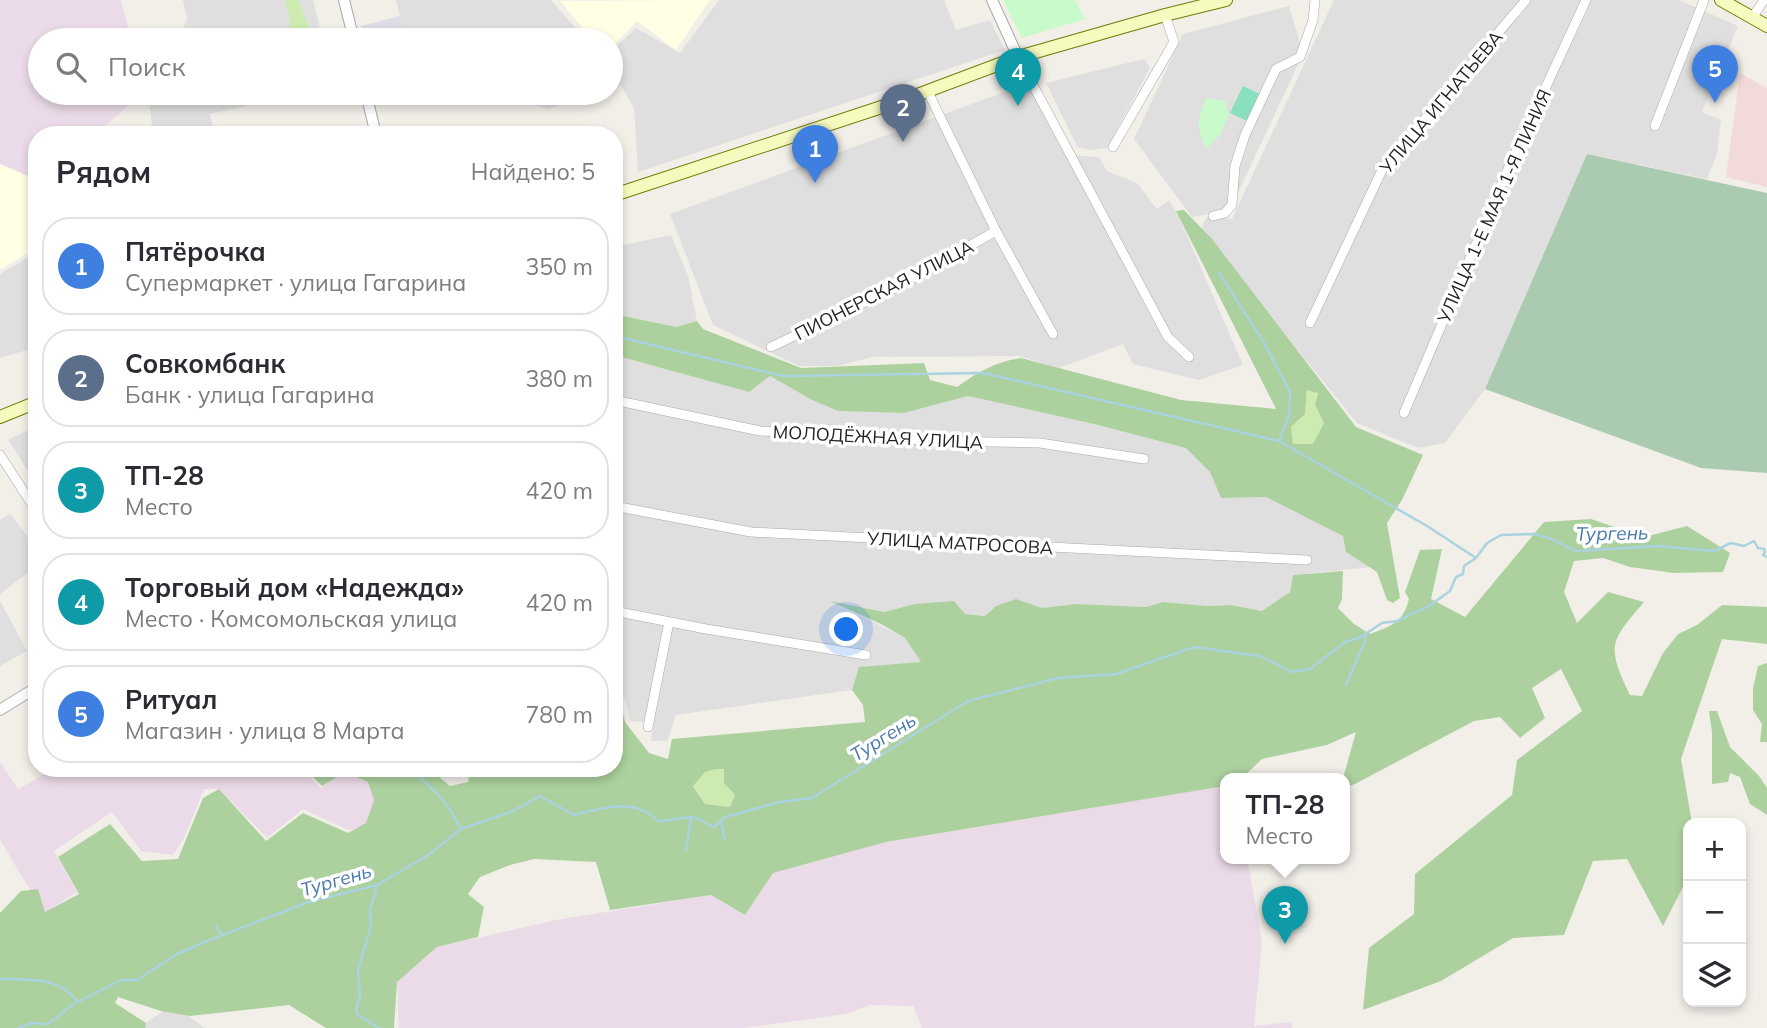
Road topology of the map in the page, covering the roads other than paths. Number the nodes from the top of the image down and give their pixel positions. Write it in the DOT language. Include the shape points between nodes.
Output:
graph roads {
  1 [pos="344,0"];
  2 [pos="992,0"];
  3 [pos="1226,0"];
  4 [pos="1315,0"];
  5 [pos="1526,0"];
  6 [pos="1586,0"];
  7 [pos="1704,0"];
  8 [pos="1721,0"];
  9 [pos="1764,0"];
  10 [pos="1165,15"];
  11 [pos="1752,18"];
  12 [pos="1767,26"];
  13 [pos="351,28"];
  14 [pos="1018,57"];
  15 [pos="928,92"];
  16 [pos="369,105"];
  17 [pos="374,126"];
  18 [pos="1655,126"];
  19 [pos="1113,147"];
  20 [pos="623,192"];
  21 [pos="1213,216"];
  22 [pos="996,231"];
  23 [pos="1310,323"];
  24 [pos="1053,334"];
  25 [pos="771,347"];
  26 [pos="1189,357"];
  27 [pos="623,402"];
  28 [pos="28,405"];
  29 [pos="1404,413"];
  30 [pos="0,416"];
  31 [pos="0,456"];
  32 [pos="1144,459"];
  33 [pos="28,498"];
  34 [pos="623,508"];
  35 [pos="1307,559"];
  36 [pos="623,613"];
  37 [pos="669,622"];
  38 [pos="866,655"];
  39 [pos="28,693"];
  40 [pos="0,710"];
  41 [pos="648,727"];
  1 -- 13 [label="street"];
  2 -- 14 [label="street"];
  3 -- 10 [label="main road"];
  4 -- 21 [label="street" via="1300,57 1276,69 1245,135 1235,166 1232,205"];
  5 -- 23 [label="street, УЛИЦА ИГНАТЬЕВА" via="1383,168"];
  6 -- 29 [label="street, УЛИЦА 1-Е МАЯ 1-Я ЛИНИЯ"];
  7 -- 18 [label="street"];
  8 -- 11 [label="main road"];
  9 -- 11 [label="street"];
  10 -- 14 [label="main road"];
  10 -- 19 [label="street" via="1174,42"];
  11 -- 12 [label="main road"];
  14 -- 15 [label="main road"];
  14 -- 26 [label="street" via="1168,337"];
  15 -- 20 [label="main road"];
  15 -- 22 [label="street"];
  16 -- 17 [label="street"];
  22 -- 24 [label="street"];
  22 -- 25 [label="street, ПИОНЕРСКАЯ УЛИЦА" via="893,289"];
  27 -- 32 [label="street, МОЛОДЁЖНАЯ УЛИЦА" via="760,431 1040,443"];
  28 -- 30 [label="main road"];
  31 -- 33 [label="street"];
  34 -- 35 [label="street, УЛИЦА МАТРОСОВА" via="751,532"];
  36 -- 37 [label="street"];
  37 -- 38 [label="street"];
  37 -- 41 [label="street"];
  39 -- 40 [label="street"];
}
